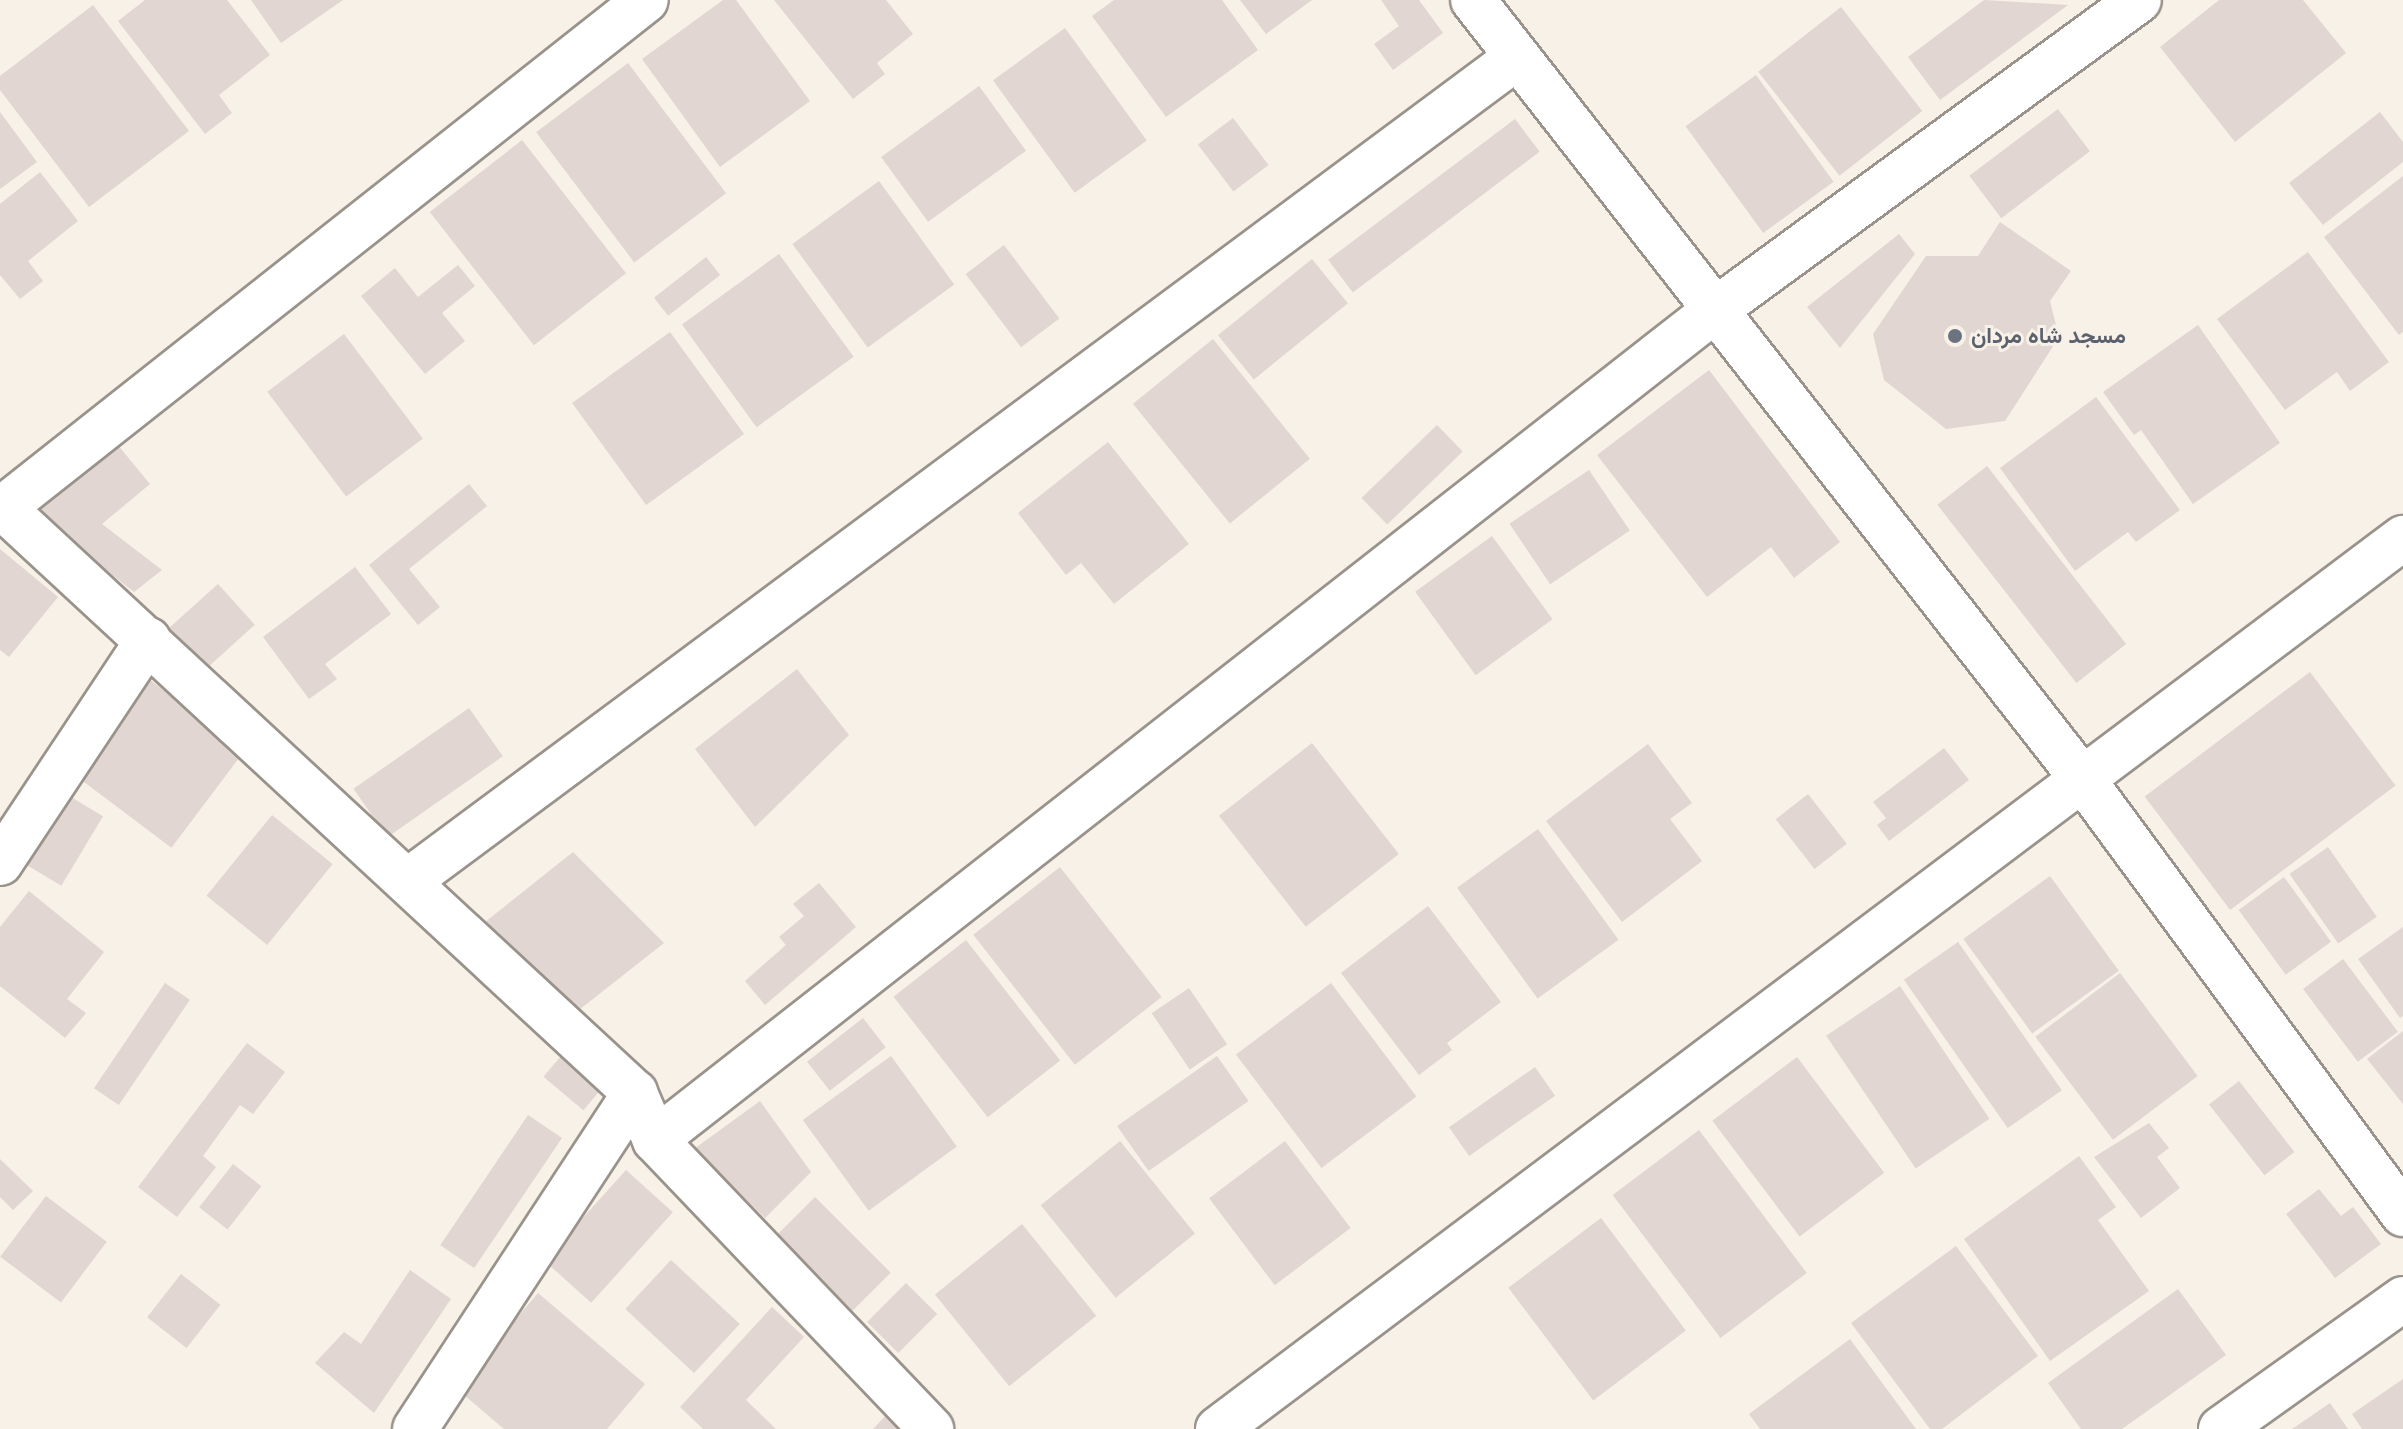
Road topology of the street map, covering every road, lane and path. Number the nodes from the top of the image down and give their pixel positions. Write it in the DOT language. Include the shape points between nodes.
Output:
graph roads {
  1 [pos="646,0"];
  2 [pos="1473,0"];
  3 [pos="2139,0"];
  4 [pos="1516,58"];
  5 [pos="1715,310"];
  6 [pos="1,507"];
  7 [pos="2403,538"];
  8 [pos="148,640"];
  9 [pos="2084,781"];
  10 [pos="0,863"];
  11 [pos="408,881"];
  12 [pos="635,1093"];
  13 [pos="655,1140"];
  14 [pos="2403,1214"];
  15 [pos="2403,1299"];
  16 [pos="930,1428"];
  17 [pos="415,1429"];
  18 [pos="1218,1429"];
  19 [pos="2221,1429"];
  1 -- 6 [label="street"];
  2 -- 4 [label="street"];
  3 -- 5 [label="street"];
  4 -- 5 [label="street"];
  4 -- 11 [label="street"];
  5 -- 9 [label="street"];
  5 -- 13 [label="street"];
  6 -- 8 [label="street"];
  7 -- 9 [label="street"];
  8 -- 10 [label="street"];
  8 -- 11 [label="street"];
  9 -- 14 [label="street"];
  9 -- 18 [label="street"];
  11 -- 12 [label="street"];
  12 -- 13 [label="street"];
  12 -- 17 [label="street"];
  13 -- 16 [label="street"];
  15 -- 19 [label="street"];
}
